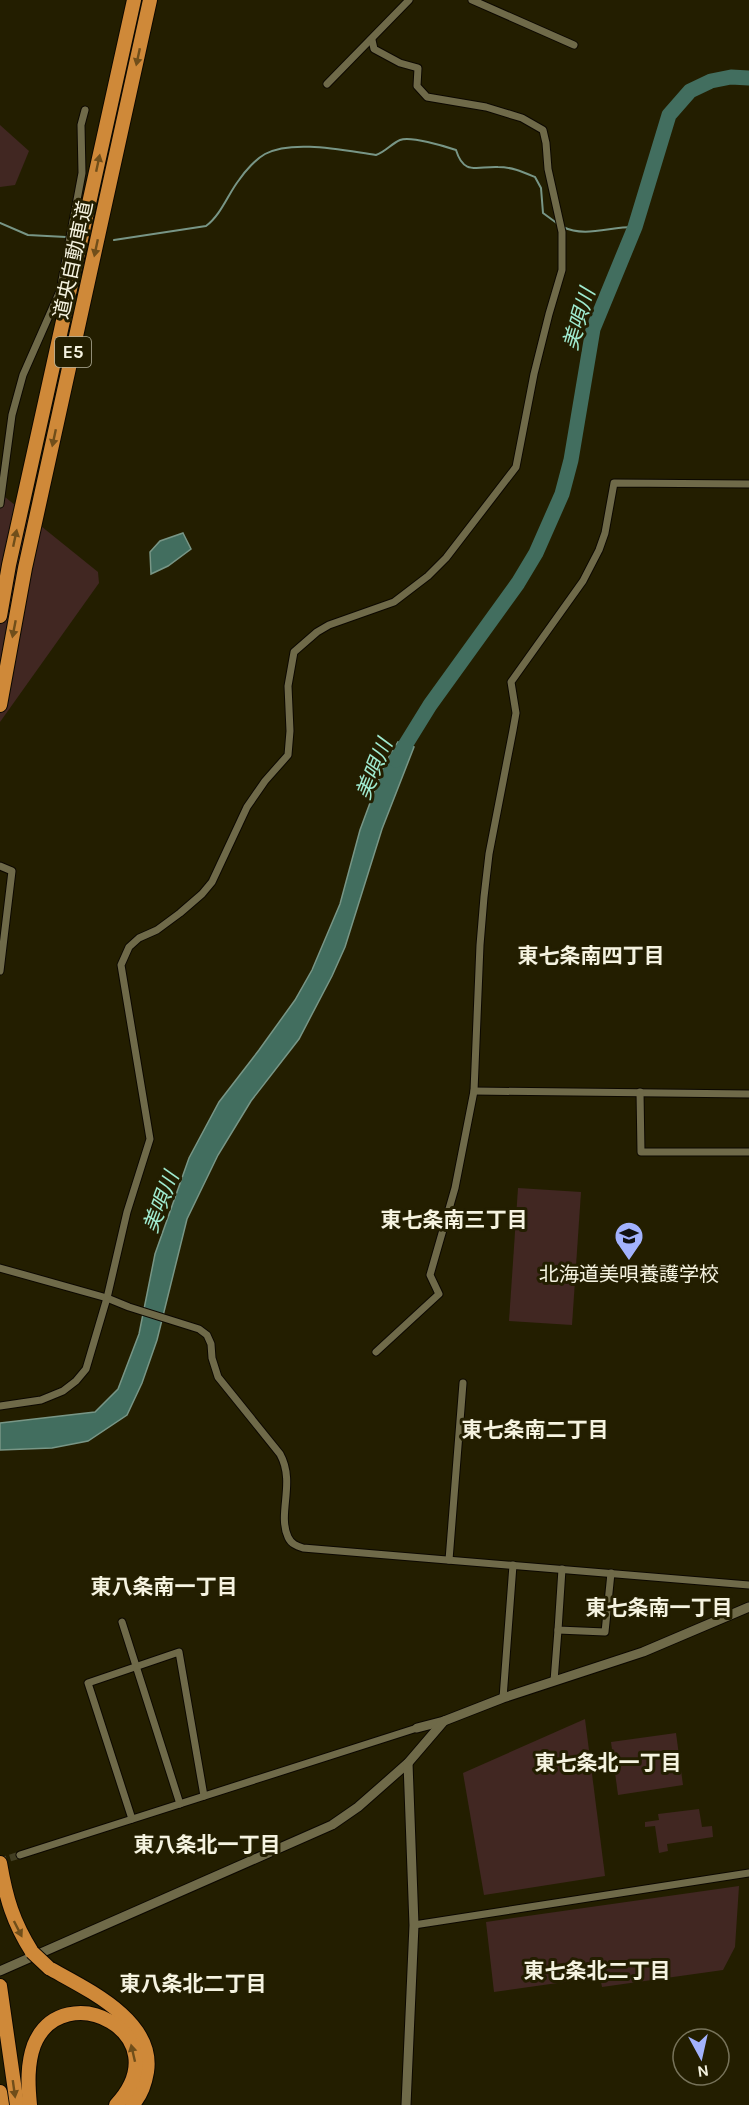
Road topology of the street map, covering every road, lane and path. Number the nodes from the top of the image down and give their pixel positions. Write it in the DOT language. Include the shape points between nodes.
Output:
graph roads {
  1 [pos="134,0"];
  2 [pos="150,0"];
  3 [pos="409,0"];
  4 [pos="472,0"];
  5 [pos="372,40"];
  6 [pos="574,45"];
  7 [pos="327,84"];
  8 [pos="85,110"];
  9 [pos="749,484"];
  10 [pos="0,504"];
  11 [pos="0,616"];
  12 [pos="0,705"];
  13 [pos="0,866"];
  14 [pos="0,971"];
  15 [pos="474,1091"];
  16 [pos="640,1092"];
  17 [pos="749,1094"];
  18 [pos="749,1152"];
  19 [pos="0,1268"];
  20 [pos="107,1298"];
  21 [pos="376,1352"];
  22 [pos="463,1383"];
  23 [pos="0,1406"];
  24 [pos="450,1560"];
  25 [pos="513,1565"];
  26 [pos="562,1569"];
  27 [pos="611,1573"];
  28 [pos="749,1585"];
  29 [pos="749,1608"];
  30 [pos="122,1622"];
  31 [pos="558,1630"];
  32 [pos="136,1666"];
  33 [pos="554,1681"];
  34 [pos="503,1698"];
  35 [pos="444,1721"];
  36 [pos="417,1728"];
  37 [pos="408,1763"];
  38 [pos="204,1796"];
  39 [pos="180,1804"];
  40 [pos="132,1819"];
  41 [pos="20,1855"];
  42 [pos="0,1863"];
  43 [pos="749,1873"];
  44 [pos="414,1925"];
  45 [pos="0,1971"];
  46 [pos="0,1988"];
  47 [pos="0,2092"];
  48 [pos="2,2105"];
  49 [pos="16,2105"];
  50 [pos="30,2105"];
  51 [pos="116,2105"];
  52 [pos="132,2105"];
  53 [pos="406,2105"];
  11 -- 1 [label="highway, 道央自動車道 / E5, one-way"];
  2 -- 12 [label="highway, 道央自動車道 / E5, one-way" via="25,568"];
  3 -- 5 [label="street"];
  4 -- 6 [label="street"];
  5 -- 7 [label="street"];
  5 -- 20 [label="street" via="374,50 418,68 417,86 427,98 486,107 522,118 543,130 562,232 562,270 539,354 516,467 447,558 428,576 394,602 329,625 294,652 288,686 288,755 247,807 212,882 180,914 129,947 121,965 150,1139 127,1212"];
  8 -- 10 [label="street" via="81,125 82,173 60,291 20,385"];
  9 -- 15 [label="street" via="614,483 605,533 583,581 511,682 516,713 483,907"];
  13 -- 14 [label="street" via="12,871"];
  15 -- 16 [label="street"];
  15 -- 21 [label="street" via="455,1188 430,1275 440,1294"];
  16 -- 17 [label="street"];
  16 -- 18 [label="street" via="641,1152"];
  19 -- 20 [label="street"];
  20 -- 23 [label="street" via="86,1369 76,1381 41,1400"];
  20 -- 24 [label="street" via="207,1335 218,1377 285,1463 285,1516 288,1537 294,1545"];
  22 -- 24 [label="street"];
  24 -- 25 [label="street"];
  25 -- 26 [label="street"];
  25 -- 34 [label="street"];
  26 -- 27 [label="street"];
  26 -- 31 [label="street"];
  27 -- 28 [label="street"];
  27 -- 31 [label="street" via="604,1632"];
  29 -- 33 [label="street" via="644,1652"];
  30 -- 32 [label="street"];
  31 -- 33 [label="street"];
  32 -- 38 [label="street" via="179,1652"];
  32 -- 39 [label="street"];
  32 -- 40 [label="street" via="88,1683"];
  33 -- 34 [label="street"];
  34 -- 35 [label="street"];
  35 -- 36 [label="street"];
  35 -- 37 [label="street"];
  36 -- 38 [label="street"];
  37 -- 44 [label="street"];
  37 -- 45 [label="street" via="332,1825"];
  38 -- 39 [label="street"];
  39 -- 40 [label="street"];
  40 -- 41 [label="street"];
  42 -- 52 [label="highway, one-way, bridge" via="12,1916 32,1952 49,1968 125,2016 143,2040 148,2067 145,2085"];
  43 -- 44 [label="street"];
  44 -- 53 [label="street"];
  46 -- 49 [label="highway, one-way"];
  47 -- 48 [label="highway"];
  51 -- 50 [label="highway, one-way" via="135,2076 133,2048 126,2034 111,2020 92,2013 56,2020 35,2043 28,2080"];
}
